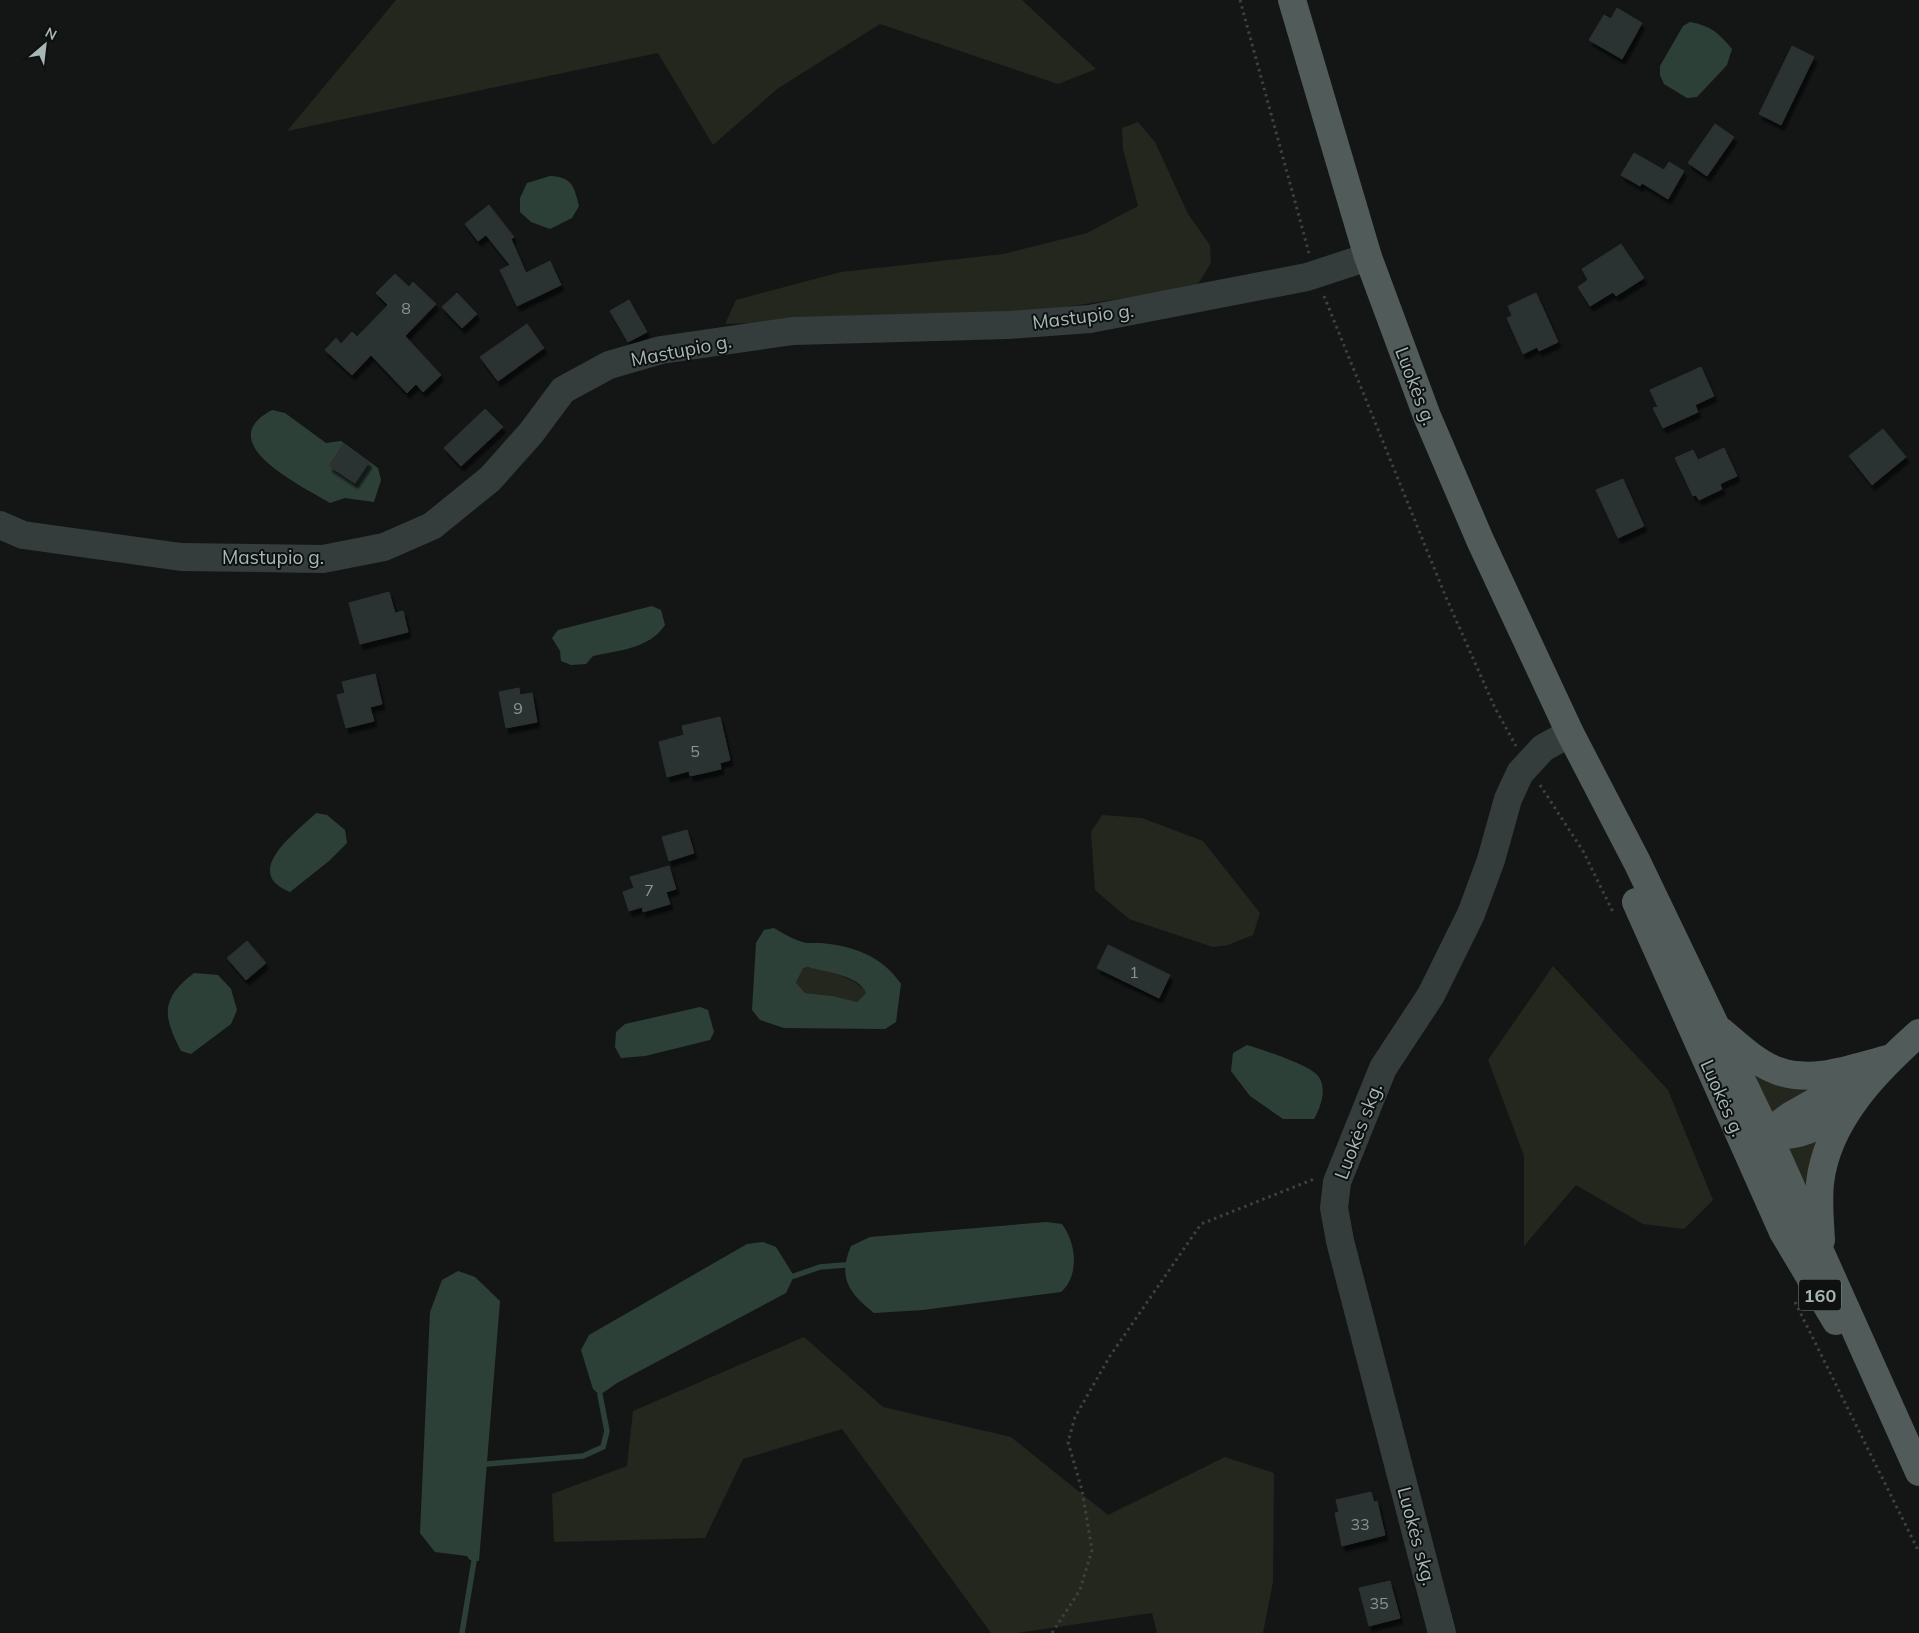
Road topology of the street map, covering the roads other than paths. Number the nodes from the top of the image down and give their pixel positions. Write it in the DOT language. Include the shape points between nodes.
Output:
graph roads {
  1 [pos="1292,0"];
  2 [pos="1368,257"];
  3 [pos="0,525"];
  4 [pos="1570,733"];
  5 [pos="1582,757"];
  6 [pos="1715,1026"];
  7 [pos="1919,1033"];
  8 [pos="1891,1058"];
  9 [pos="1856,1099"];
  10 [pos="1734,1122"];
  11 [pos="1767,1133"];
  12 [pos="1752,1162"];
  13 [pos="1822,1252"];
  14 [pos="1896,1423"];
  15 [pos="1919,1472"];
  16 [pos="1442,1633"];
  1 -- 2 [label="main road, Luokės g."];
  2 -- 3 [label="street, Mastupio g." via="1316,274 1090,319 1008,325 793,331 661,350 609,365 563,390 531,433 490,479 432,526 384,547 323,559 181,556 23,535"];
  2 -- 4 [label="main road, Luokės g." via="1426,416"];
  4 -- 5 [label="main road, Luokės g."];
  4 -- 16 [label="street, Luokės skg." via="1543,748 1526,764 1508,799 1471,914 1432,995 1383,1068 1337,1182 1334,1208 1340,1241"];
  5 -- 6 [label="main road, Luokės g." via="1637,862"];
  5 -- 10 [label="main road, Luokės g." via="1622,870"];
  6 -- 8 [label="main road, 160" via="1753,1058 1777,1071 1802,1077"];
  6 -- 11 [label="main road, Luokės g."];
  7 -- 8 [label="main road, 160"];
  8 -- 9 [label="main road, 160"];
  8 -- 11 [label="main road, 160" via="1790,1116"];
  9 -- 11 [label="main road, 160" via="1809,1132"];
  9 -- 13 [label="main road, 160" via="1836,1130 1824,1160 1820,1184"];
  10 -- 11 [label="main road, 160"];
  10 -- 12 [label="main road, Luokės g."];
  11 -- 12 [label="main road, 160"];
  11 -- 13 [label="main road, Luokės g."];
  12 -- 14 [label="main road, Luokės g. / 160" via="1783,1232"];
  13 -- 14 [label="main road, Luokės g. / 160"];
  14 -- 15 [label="main road, Luokės g. / 160"];
}
